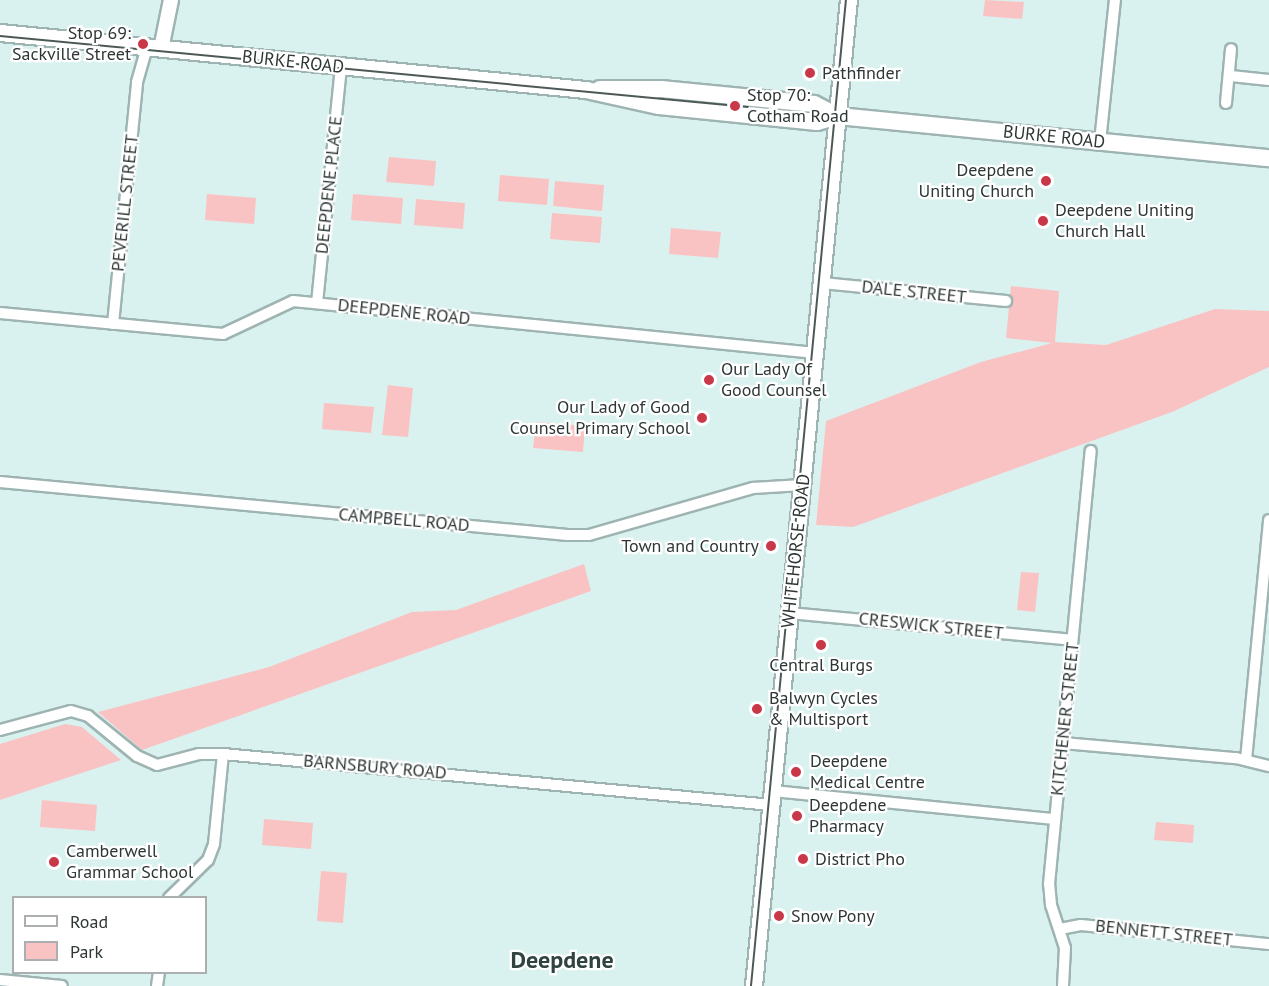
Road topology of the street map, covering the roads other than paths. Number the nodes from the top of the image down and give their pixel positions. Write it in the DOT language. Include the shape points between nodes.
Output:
graph roads {
  1 [pos="849,0"];
  2 [pos="1114,0"];
  3 [pos="171,1"];
  4 [pos="0,33"];
  5 [pos="153,48"];
  6 [pos="1231,49"];
  7 [pos="340,66"];
  8 [pos="1231,76"];
  9 [pos="1269,80"];
  10 [pos="1226,103"];
  11 [pos="838,116"];
  12 [pos="1100,142"];
  13 [pos="1269,158"];
  14 [pos="822,283"];
  15 [pos="1006,301"];
  16 [pos="317,303"];
  17 [pos="0,312"];
  18 [pos="113,324"];
  19 [pos="815,353"];
  20 [pos="1091,450"];
  21 [pos="0,482"];
  22 [pos="802,485"];
  23 [pos="1269,520"];
  24 [pos="789,613"];
  25 [pos="1072,640"];
  26 [pos="0,730"];
  27 [pos="1063,743"];
  28 [pos="223,754"];
  29 [pos="1246,760"];
  30 [pos="1269,766"];
  31 [pos="772,798"];
  32 [pos="1055,819"];
  33 [pos="170,896"];
  34 [pos="1060,929"];
  35 [pos="1269,944"];
  36 [pos="0,980"];
  37 [pos="62,986"];
  38 [pos="754,986"];
  39 [pos="1063,986"];
  1 -- 11 [label="main road, WHITEHORSE ROAD"];
  2 -- 12 [label="street"];
  3 -- 5 [label="street"];
  4 -- 5 [label="main road, BURKE ROAD"];
  5 -- 7 [label="main road, BURKE ROAD"];
  5 -- 18 [label="street, PEVERILL STREET" via="137,82"];
  6 -- 8 [label="street"];
  7 -- 11 [label="main road, BURKE ROAD" via="586,90 691,110 817,122"];
  7 -- 16 [label="street, DEEPDENE PLACE"];
  8 -- 9 [label="street"];
  8 -- 10 [label="street"];
  11 -- 12 [label="main road, BURKE ROAD"];
  11 -- 14 [label="main road, WHITEHORSE ROAD"];
  12 -- 13 [label="main road, BURKE ROAD"];
  14 -- 15 [label="street, DALE STREET"];
  14 -- 19 [label="main road, WHITEHORSE ROAD"];
  16 -- 18 [label="street, DEEPDENE ROAD" via="293,301 277,306 244,327 223,334"];
  16 -- 19 [label="street, DEEPDENE ROAD"];
  17 -- 18 [label="street, DEEPDENE ROAD"];
  19 -- 22 [label="main road, WHITEHORSE ROAD"];
  20 -- 25 [label="street, KITCHENER STREET"];
  21 -- 22 [label="street, CAMPBELL ROAD" via="568,535 588,535 753,488"];
  22 -- 24 [label="main road, WHITEHORSE ROAD"];
  23 -- 29 [label="street"];
  24 -- 25 [label="street, CRESWICK STREET"];
  24 -- 31 [label="main road, WHITEHORSE ROAD"];
  25 -- 27 [label="street, KITCHENER STREET"];
  26 -- 28 [label="street, BARNSBURY ROAD" via="61,711 88,716 137,756 162,765 199,754"];
  27 -- 29 [label="street"];
  27 -- 32 [label="street, KITCHENER STREET"];
  28 -- 31 [label="street, BARNSBURY ROAD"];
  28 -- 33 [label="street" via="214,844 208,860"];
  29 -- 30 [label="street"];
  31 -- 32 [label="street, BARNSBURY ROAD"];
  31 -- 38 [label="main road, WHITEHORSE ROAD"];
  32 -- 34 [label="street, KITCHENER STREET" via="1049,895"];
  34 -- 35 [label="street, BENNETT STREET" via="1081,925"];
  34 -- 39 [label="street, KITCHENER STREET" via="1065,948"];
  36 -- 37 [label="street"];
}
